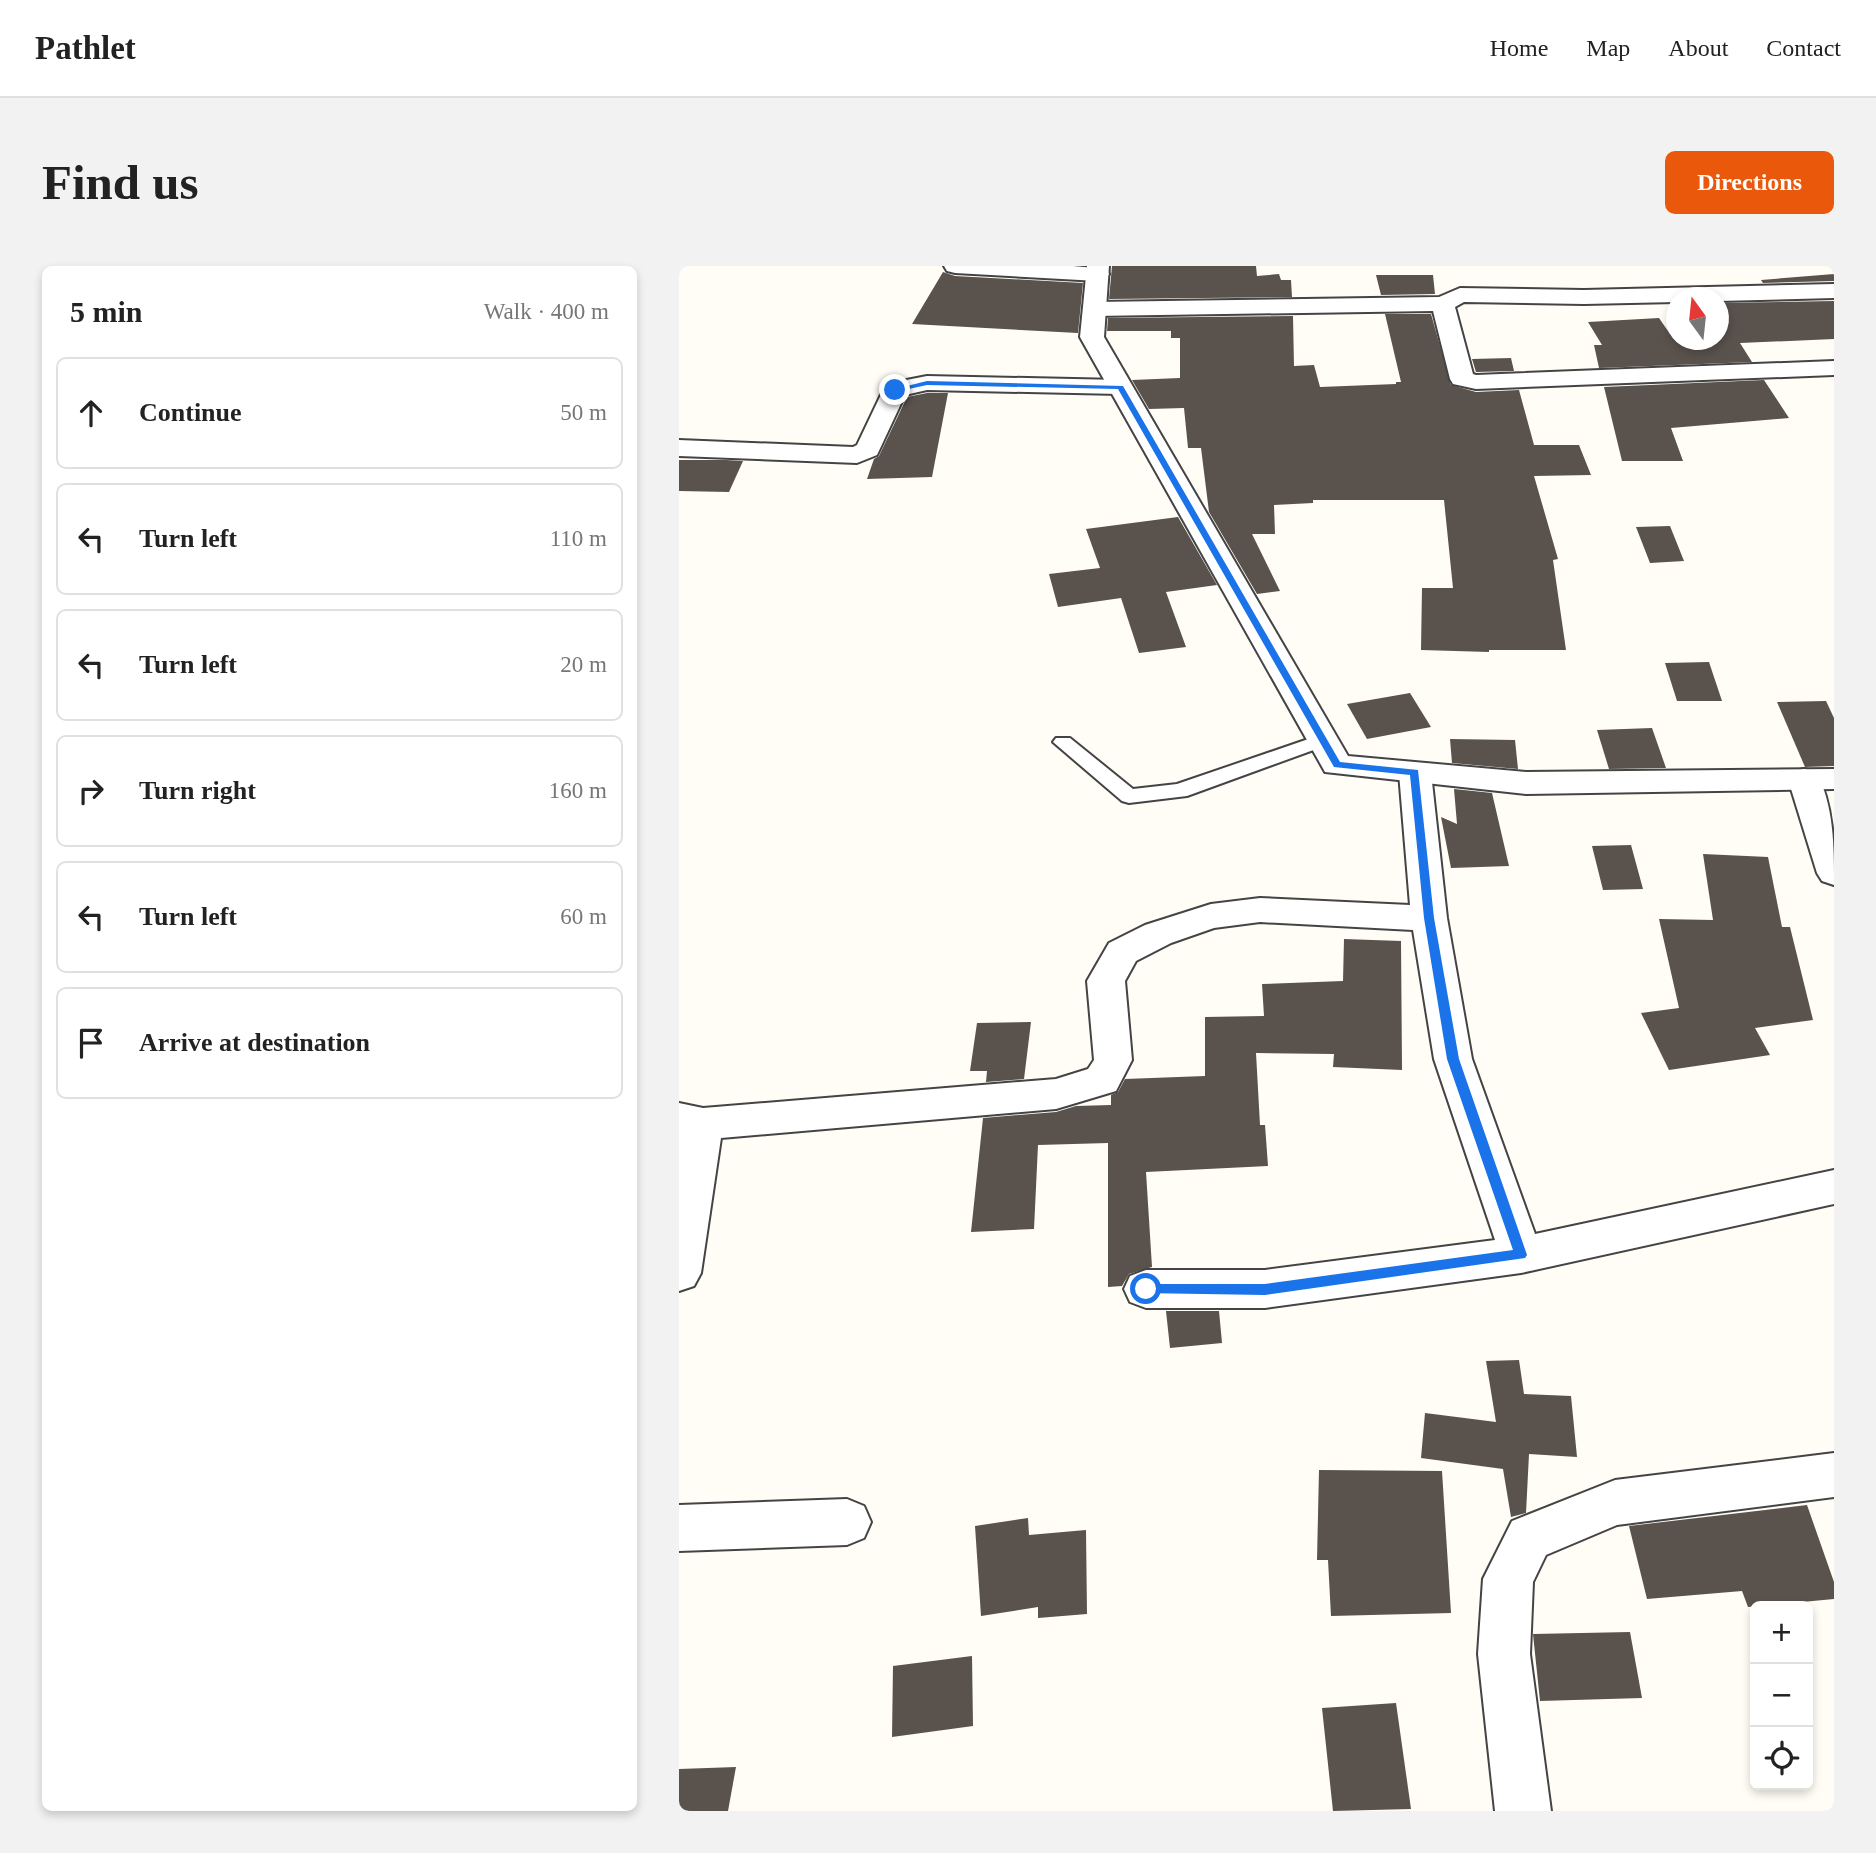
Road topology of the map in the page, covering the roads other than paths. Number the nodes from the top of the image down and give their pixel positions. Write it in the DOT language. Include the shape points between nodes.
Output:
graph roads {
  1 [pos="955,266"];
  2 [pos="1098,270"];
  3 [pos="1834,291"];
  4 [pos="1443,304"];
  5 [pos="1094,309"];
  6 [pos="1834,368"];
  7 [pos="1120,387"];
  8 [pos="679,448"];
  9 [pos="1323,740"];
  10 [pos="1063,742"];
  11 [pos="1415,773"];
  12 [pos="1819,779"];
  13 [pos="1834,873"];
  14 [pos="1429,918"];
  15 [pos="691,1121"];
  16 [pos="1834,1187"];
  17 [pos="1521,1255"];
  18 [pos="679,1273"];
  19 [pos="1146,1289"];
  20 [pos="1834,1475"];
  21 [pos="847,1522"];
  22 [pos="679,1528"];
  23 [pos="1523,1811"];
  1 -- 2 [label="street"];
  2 -- 5 [label="street"];
  3 -- 4 [label="street" via="1460,295"];
  4 -- 5 [label="street"];
  4 -- 6 [label="street" via="1462,379 1476,382"];
  5 -- 7 [label="street" via="1091,337"];
  7 -- 8 [label="street" via="907,385 895,390 868,450 857,455"];
  7 -- 9 [label="street"];
  9 -- 10 [label="lane" via="1180,792 1129,796"];
  9 -- 11 [label="street" via="1337,765"];
  11 -- 12 [label="street" via="1526,783"];
  11 -- 14 [label="street"];
  12 -- 13 [label="street"];
  14 -- 15 [label="street" via="1260,910 1211,916 1158,934 1122,952 1106,981 1113,1060 1102,1080 1056,1094"];
  14 -- 17 [label="street" via="1453,1059"];
  15 -- 18 [label="street"];
  16 -- 17 [label="street"];
  17 -- 19 [label="street" via="1265,1289"];
  20 -- 23 [label="street" via="1615,1503 1528,1538 1509,1579 1504,1654"];
  21 -- 22 [label="street"];
}
